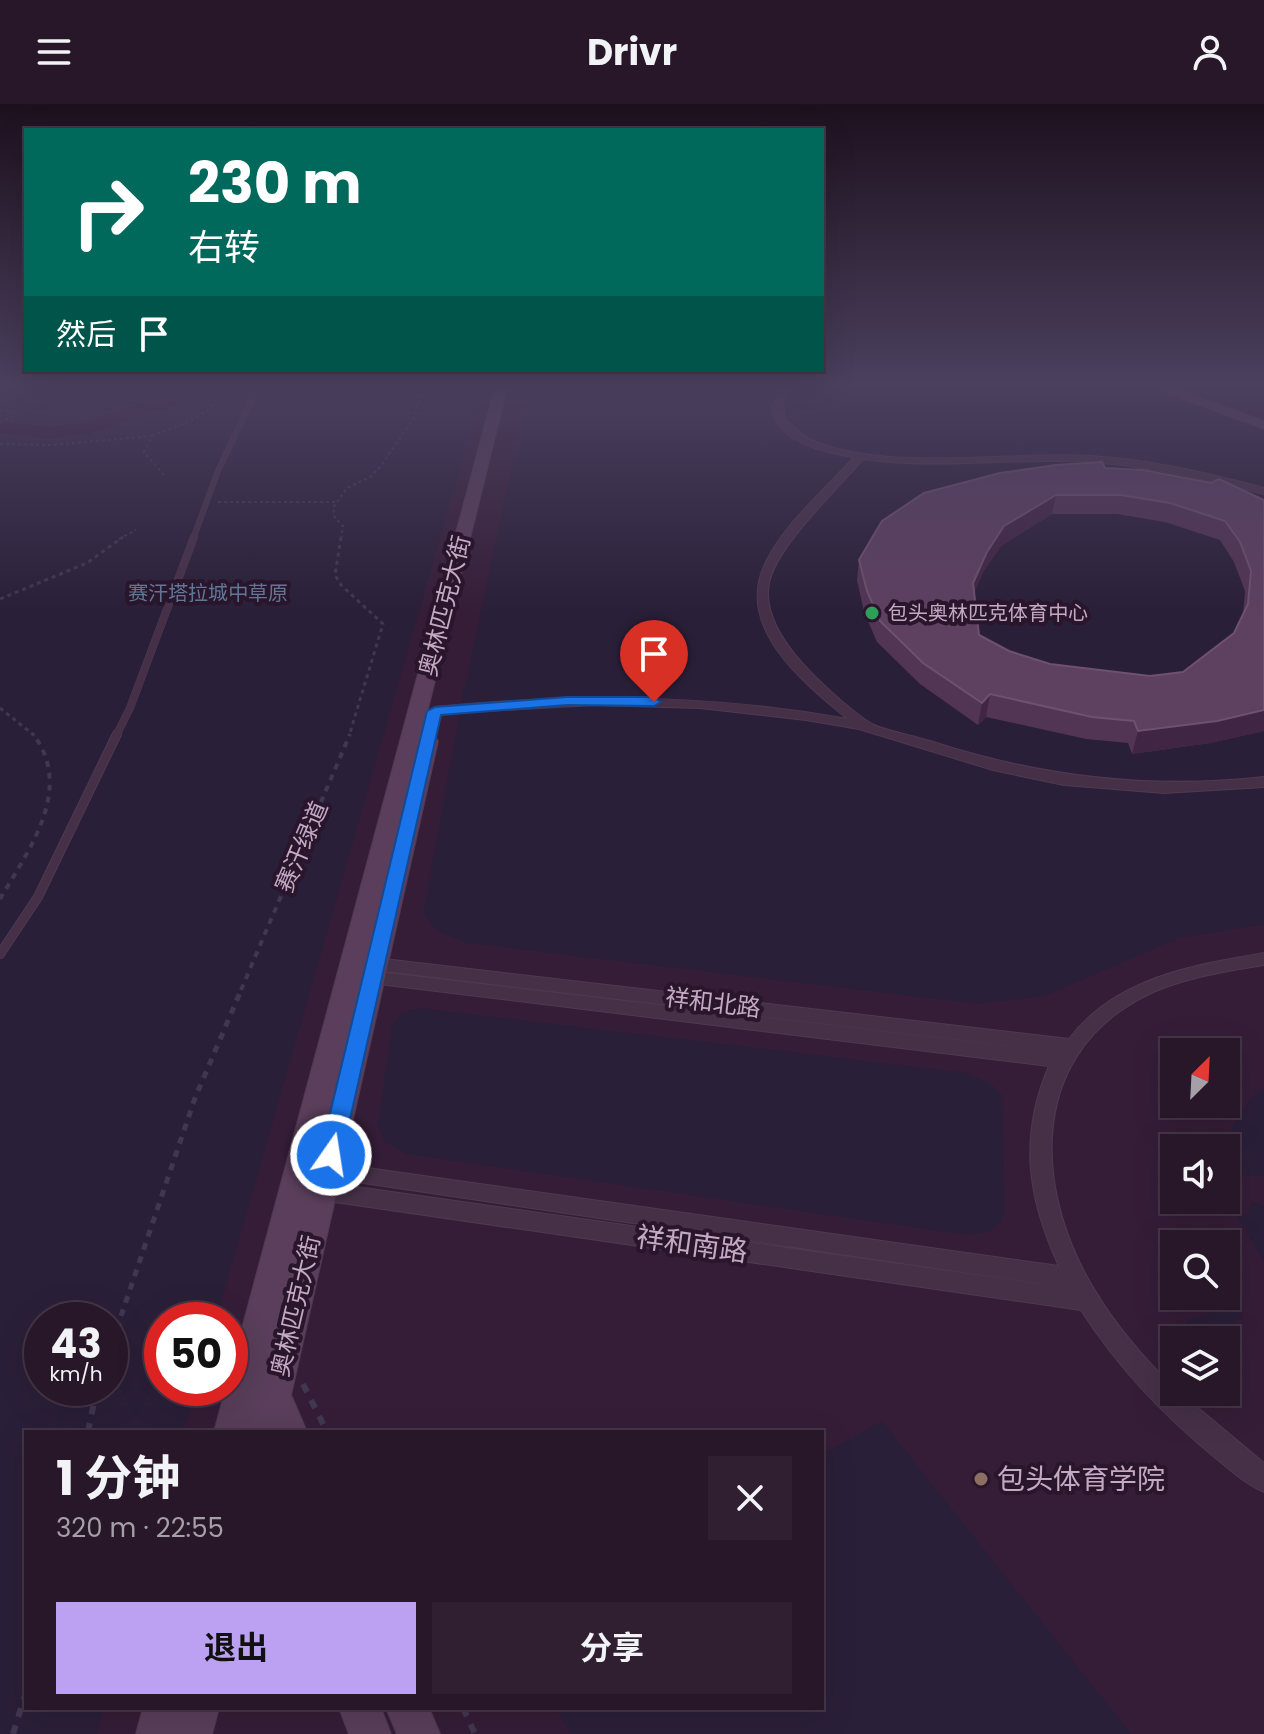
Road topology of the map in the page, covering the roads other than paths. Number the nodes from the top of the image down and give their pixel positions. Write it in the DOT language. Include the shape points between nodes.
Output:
graph roads {
  1 [pos="225,460"];
  2 [pos="484,460"];
  3 [pos="493,460"];
  4 [pos="857,460"];
  5 [pos="913,460"];
  6 [pos="973,460"];
  7 [pos="1106,460"];
  8 [pos="1264,491"];
  9 [pos="435,711"];
  10 [pos="868,728"];
  11 [pos="1264,782"];
  12 [pos="0,954"];
  13 [pos="1264,959"];
  14 [pos="363,969"];
  15 [pos="1066,1053"];
  16 [pos="298,1177"];
  17 [pos="325,1181"];
  18 [pos="1075,1278"];
  19 [pos="1088,1301"];
  20 [pos="269,1351"];
  21 [pos="274,1396"];
  22 [pos="240,1423"];
  23 [pos="266,1430"];
  24 [pos="288,1430"];
  25 [pos="1264,1479"];
  26 [pos="163,1710"];
  27 [pos="197,1710"];
  28 [pos="361,1710"];
  29 [pos="408,1710"];
  30 [pos="157,1734"];
  31 [pos="191,1734"];
  32 [pos="370,1734"];
  33 [pos="419,1734"];
  1 -- 12 [label="lane" via="130,708 38,897"];
  2 -- 14 [label="main road, 奥林匹克大街"];
  3 -- 9 [label="main road, 奥林匹克大街"];
  4 -- 10 [label="street" via="773,559 761,597 768,626 788,658"];
  5 -- 6 [label="street"];
  7 -- 8 [label="street" via="1159,466"];
  9 -- 10 [label="street" via="628,700 801,714"];
  9 -- 14 [label="main road, 奥林匹克大街"];
  10 -- 11 [label="street" via="998,767 1080,782 1150,788"];
  13 -- 15 [label="street" via="1216,965 1158,982 1111,1007"];
  14 -- 15 [label="street, 祥和北路"];
  14 -- 16 [label="main road, 奥林匹克大街"];
  14 -- 17 [label="main road, 奥林匹克大街"];
  15 -- 18 [label="street" via="1041,1110 1038,1166 1053,1230"];
  16 -- 17 [label="street, 祥和南路"];
  16 -- 20 [label="main road, 奥林匹克大街"];
  17 -- 18 [label="street, 祥和南路"];
  17 -- 19 [label="street, 祥和南路"];
  17 -- 20 [label="main road, 奥林匹克大街"];
  18 -- 19 [label="street"];
  19 -- 25 [label="street" via="1177,1408"];
  20 -- 21 [label="main road"];
  20 -- 22 [label="main road, 奥林匹克大街"];
  21 -- 23 [label="main road, 奥林匹克大街"];
  21 -- 24 [label="main road"];
  26 -- 30 [label="main road"];
  27 -- 31 [label="main road"];
  28 -- 32 [label="main road"];
  29 -- 33 [label="main road"];
}
